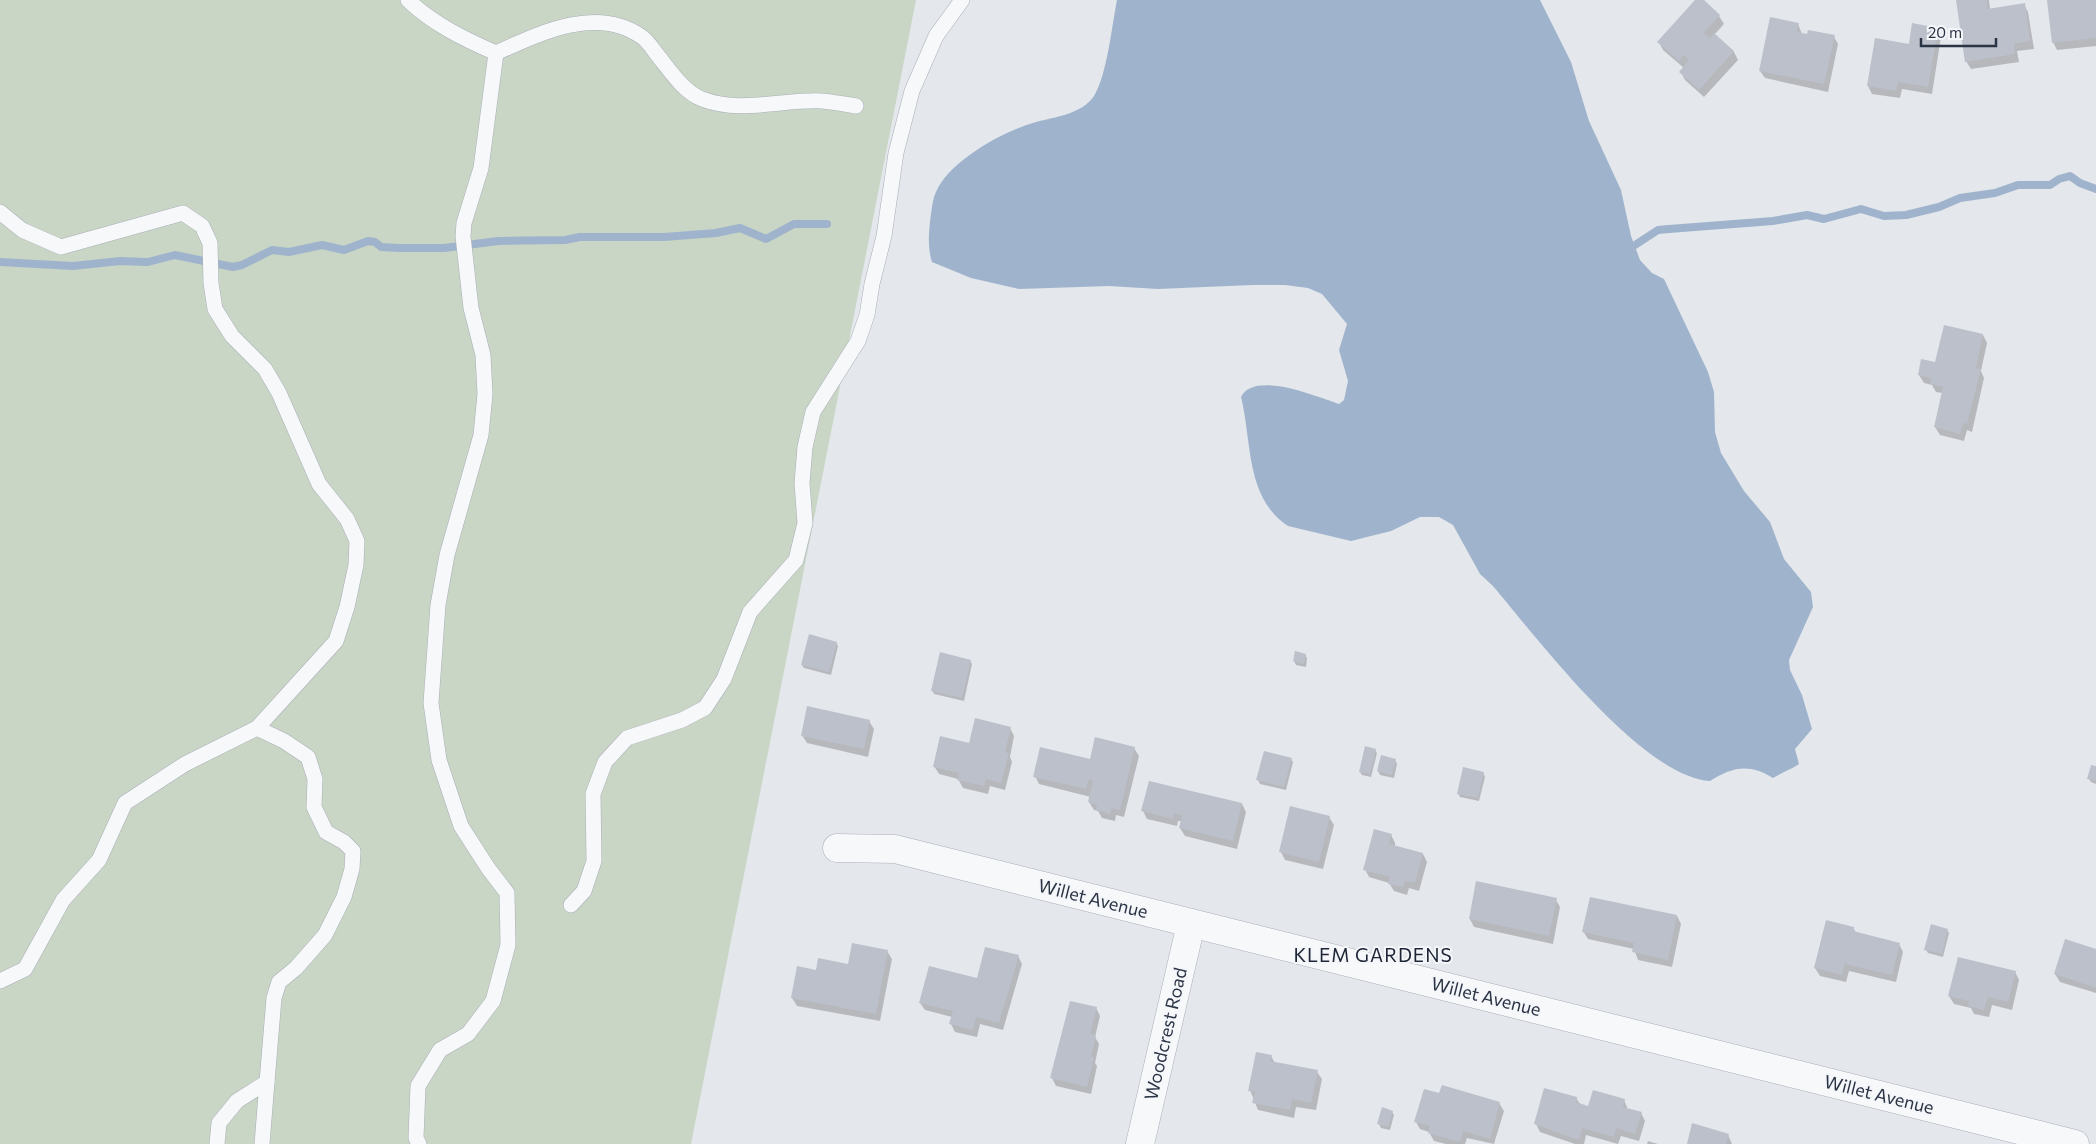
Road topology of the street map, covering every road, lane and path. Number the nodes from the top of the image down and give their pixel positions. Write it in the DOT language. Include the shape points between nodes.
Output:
graph roads {
  1 [pos="408,0"];
  2 [pos="962,0"];
  3 [pos="496,53"];
  4 [pos="856,106"];
  5 [pos="0,212"];
  6 [pos="257,728"];
  7 [pos="837,848"];
  8 [pos="571,905"];
  9 [pos="1192,924"];
  10 [pos="0,981"];
  11 [pos="267,1082"];
  12 [pos="217,1144"];
  13 [pos="262,1144"];
  14 [pos="419,1144"];
  15 [pos="1140,1144"];
  16 [pos="2075,1144"];
  1 -- 3 [label="lane" via="432,20"];
  2 -- 8 [label="lane" via="936,36 912,91 896,153 884,236 858,341 813,412 805,447 802,484 805,523 796,560 750,612 724,679 705,708 682,720 627,738 605,762 593,794 594,861 584,891"];
  3 -- 4 [label="lane" via="561,28 584,22 604,22 621,26 643,38 687,89 700,99 741,106 822,101"];
  3 -- 14 [label="lane" via="482,160 463,236 471,308 483,355 486,394 481,435 447,556 438,605 431,703 439,760 461,826 507,893 508,945 493,1001 468,1034 440,1050 418,1086 416,1138"];
  5 -- 6 [label="lane" via="22,230 61,247 183,214 202,226 210,243 211,283 216,310 232,336 265,369 319,484 347,519 357,541 356,565 336,641"];
  6 -- 10 [label="lane" via="185,764 125,803 99,860 63,900 25,969"];
  6 -- 11 [label="lane" via="308,757 315,779 314,808 326,832 353,851 344,897 325,935 279,982 274,998"];
  7 -- 9 [label="street, Willet Avenue" via="895,849"];
  9 -- 15 [label="street, Woodcrest Road"];
  9 -- 16 [label="street, Willet Avenue"];
  11 -- 12 [label="lane" via="237,1101 219,1123"];
  11 -- 13 [label="lane"];
}
